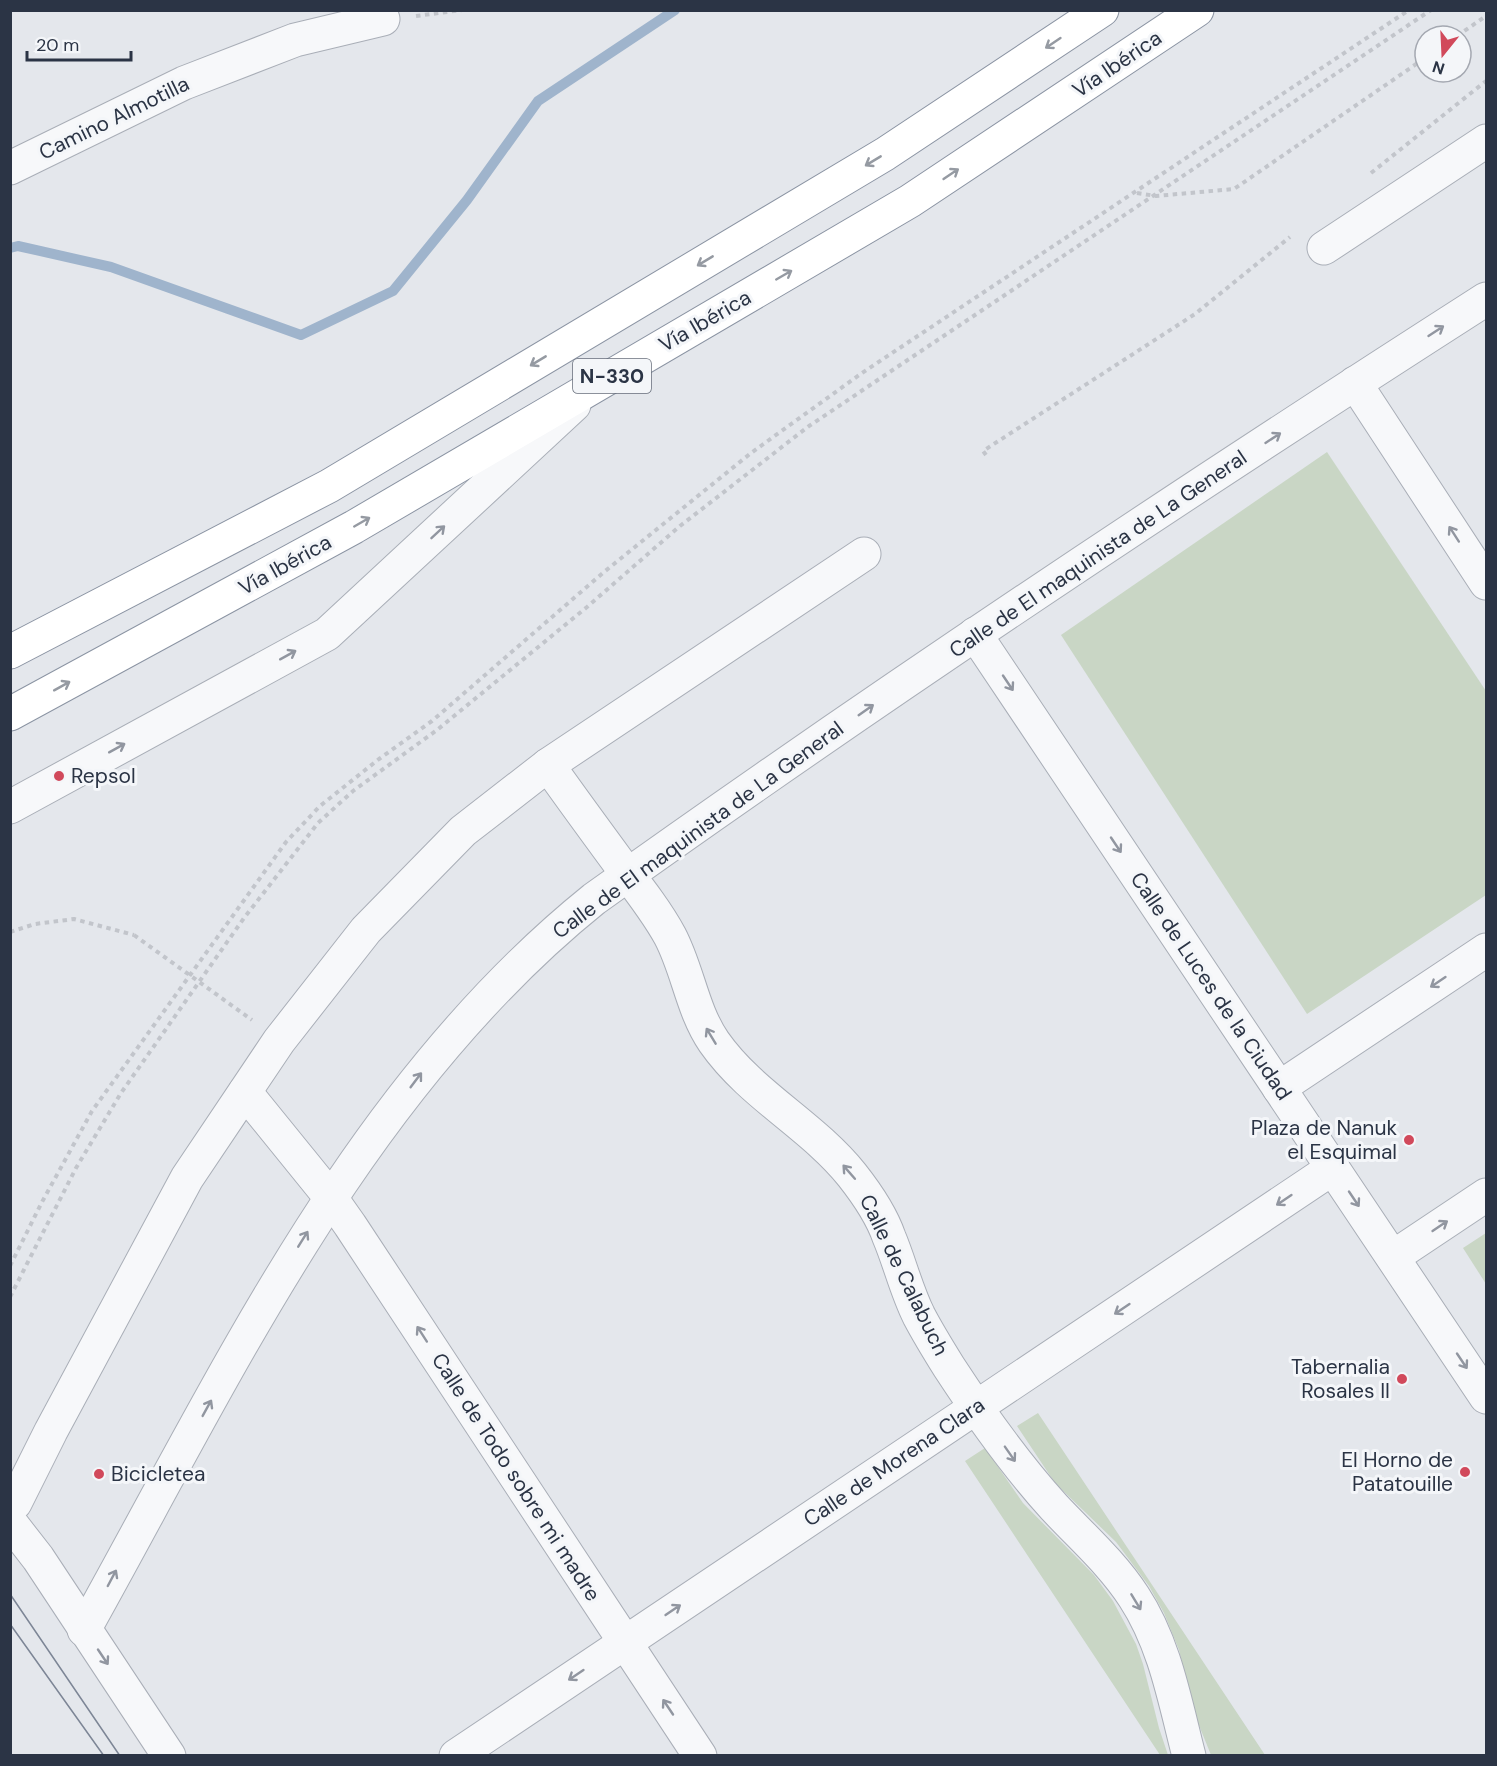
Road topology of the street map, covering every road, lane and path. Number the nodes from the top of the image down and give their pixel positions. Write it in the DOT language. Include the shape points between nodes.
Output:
graph roads {
  1 [pos="462,10"];
  2 [pos="1102,10"];
  3 [pos="1197,10"];
  4 [pos="1408,10"];
  5 [pos="1431,10"];
  6 [pos="1486,16"];
  7 [pos="383,19"];
  8 [pos="1473,25"];
  9 [pos="1413,66"];
  10 [pos="1486,81"];
  11 [pos="1486,141"];
  12 [pos="10,168"];
  13 [pos="1368,175"];
  14 [pos="1136,193"];
  15 [pos="1156,196"];
  16 [pos="1295,234"];
  17 [pos="1324,248"];
  18 [pos="1486,299"];
  19 [pos="1355,383"];
  20 [pos="591,388"];
  21 [pos="986,455"];
  22 [pos="864,554"];
  23 [pos="1486,583"];
  24 [pos="975,634"];
  25 [pos="10,652"];
  26 [pos="10,714"];
  27 [pos="548,765"];
  28 [pos="10,807"];
  29 [pos="628,875"];
  30 [pos="10,932"];
  31 [pos="1486,950"];
  32 [pos="252,1020"];
  33 [pos="1279,1088"];
  34 [pos="245,1092"];
  35 [pos="1333,1168"];
  36 [pos="1486,1195"];
  37 [pos="331,1198"];
  38 [pos="1393,1257"];
  39 [pos="10,1266"];
  40 [pos="10,1297"];
  41 [pos="1486,1397"];
  42 [pos="976,1407"];
  43 [pos="13,1513"];
  44 [pos="84,1630"];
  45 [pos="625,1642"];
  46 [pos="169,1755"];
  47 [pos="456,1755"];
  48 [pos="700,1755"];
  49 [pos="1189,1755"];
  1 -- 7 [label="path"];
  2 -- 25 [label="highway, N-330, one-way" via="885,154 329,486"];
  20 -- 3 [label="highway, Vía Ibérica / N-330, one-way" via="910,201"];
  4 -- 14 [label="path"];
  5 -- 15 [label="path"];
  6 -- 8 [label="path"];
  7 -- 12 [label="street, Camino Almotilla" via="295,40 184,83"];
  9 -- 15 [label="path" via="1234,189"];
  10 -- 13 [label="path"];
  11 -- 17 [label="street"];
  14 -- 15 [label="path"];
  14 -- 39 [label="path" via="862,373 751,453 604,572 432,721 320,806 286,842 92,1111"];
  15 -- 40 [label="path" via="809,426 680,526 578,615 437,730 353,791 318,823 210,965 105,1118 51,1213"];
  16 -- 21 [label="path" via="1195,314 983,451"];
  19 -- 18 [label="street, Calle de El maquinista de La General, one-way"];
  23 -- 19 [label="street, one-way"];
  24 -- 19 [label="street, Calle de El maquinista de La General, one-way"];
  26 -- 20 [label="highway, Vía Ibérica / N-330, one-way" via="354,527"];
  28 -- 20 [label="street, one-way" via="327,634"];
  22 -- 27 [label="street"];
  29 -- 24 [label="street, Calle de El maquinista de La General, one-way"];
  24 -- 33 [label="street, Calle de Luces de la Ciudad, one-way"];
  27 -- 29 [label="street, Calle de Calabuch"];
  27 -- 34 [label="street" via="463,831 366,930 279,1041"];
  37 -- 29 [label="street, Calle de El maquinista de La General, one-way" via="424,1070 469,1016 560,927"];
  42 -- 29 [label="street, Calle de Calabuch, one-way" via="919,1316 876,1208 815,1136 754,1086 712,1039 697,1011 670,936"];
  30 -- 32 [label="path, bridge" via="74,919 134,935"];
  31 -- 33 [label="street, one-way"];
  33 -- 35 [label="street, Calle de Luces de la Ciudad"];
  34 -- 37 [label="street, Calle de Todo sobre mi madre"];
  34 -- 43 [label="street" via="186,1178 51,1431"];
  35 -- 38 [label="street, Calle de Luces de la Ciudad, one-way"];
  35 -- 42 [label="street, Calle de Morena Clara, one-way"];
  38 -- 36 [label="street, one-way"];
  44 -- 37 [label="street, Calle de El maquinista de La General, one-way" via="282,1274"];
  45 -- 37 [label="street, Calle de Todo sobre mi madre, one-way"];
  38 -- 41 [label="street, Calle de Luces de la Ciudad, one-way"];
  45 -- 42 [label="street, Calle de Morena Clara, one-way"];
  42 -- 49 [label="street, Calle de Calabuch, one-way" via="1015,1462 1134,1596 1163,1659"];
  43 -- 44 [label="street"];
  44 -- 46 [label="street, one-way"];
  45 -- 47 [label="street, Calle de Morena Clara, one-way"];
  48 -- 45 [label="street, Calle de Todo sobre mi madre, one-way"];
}
